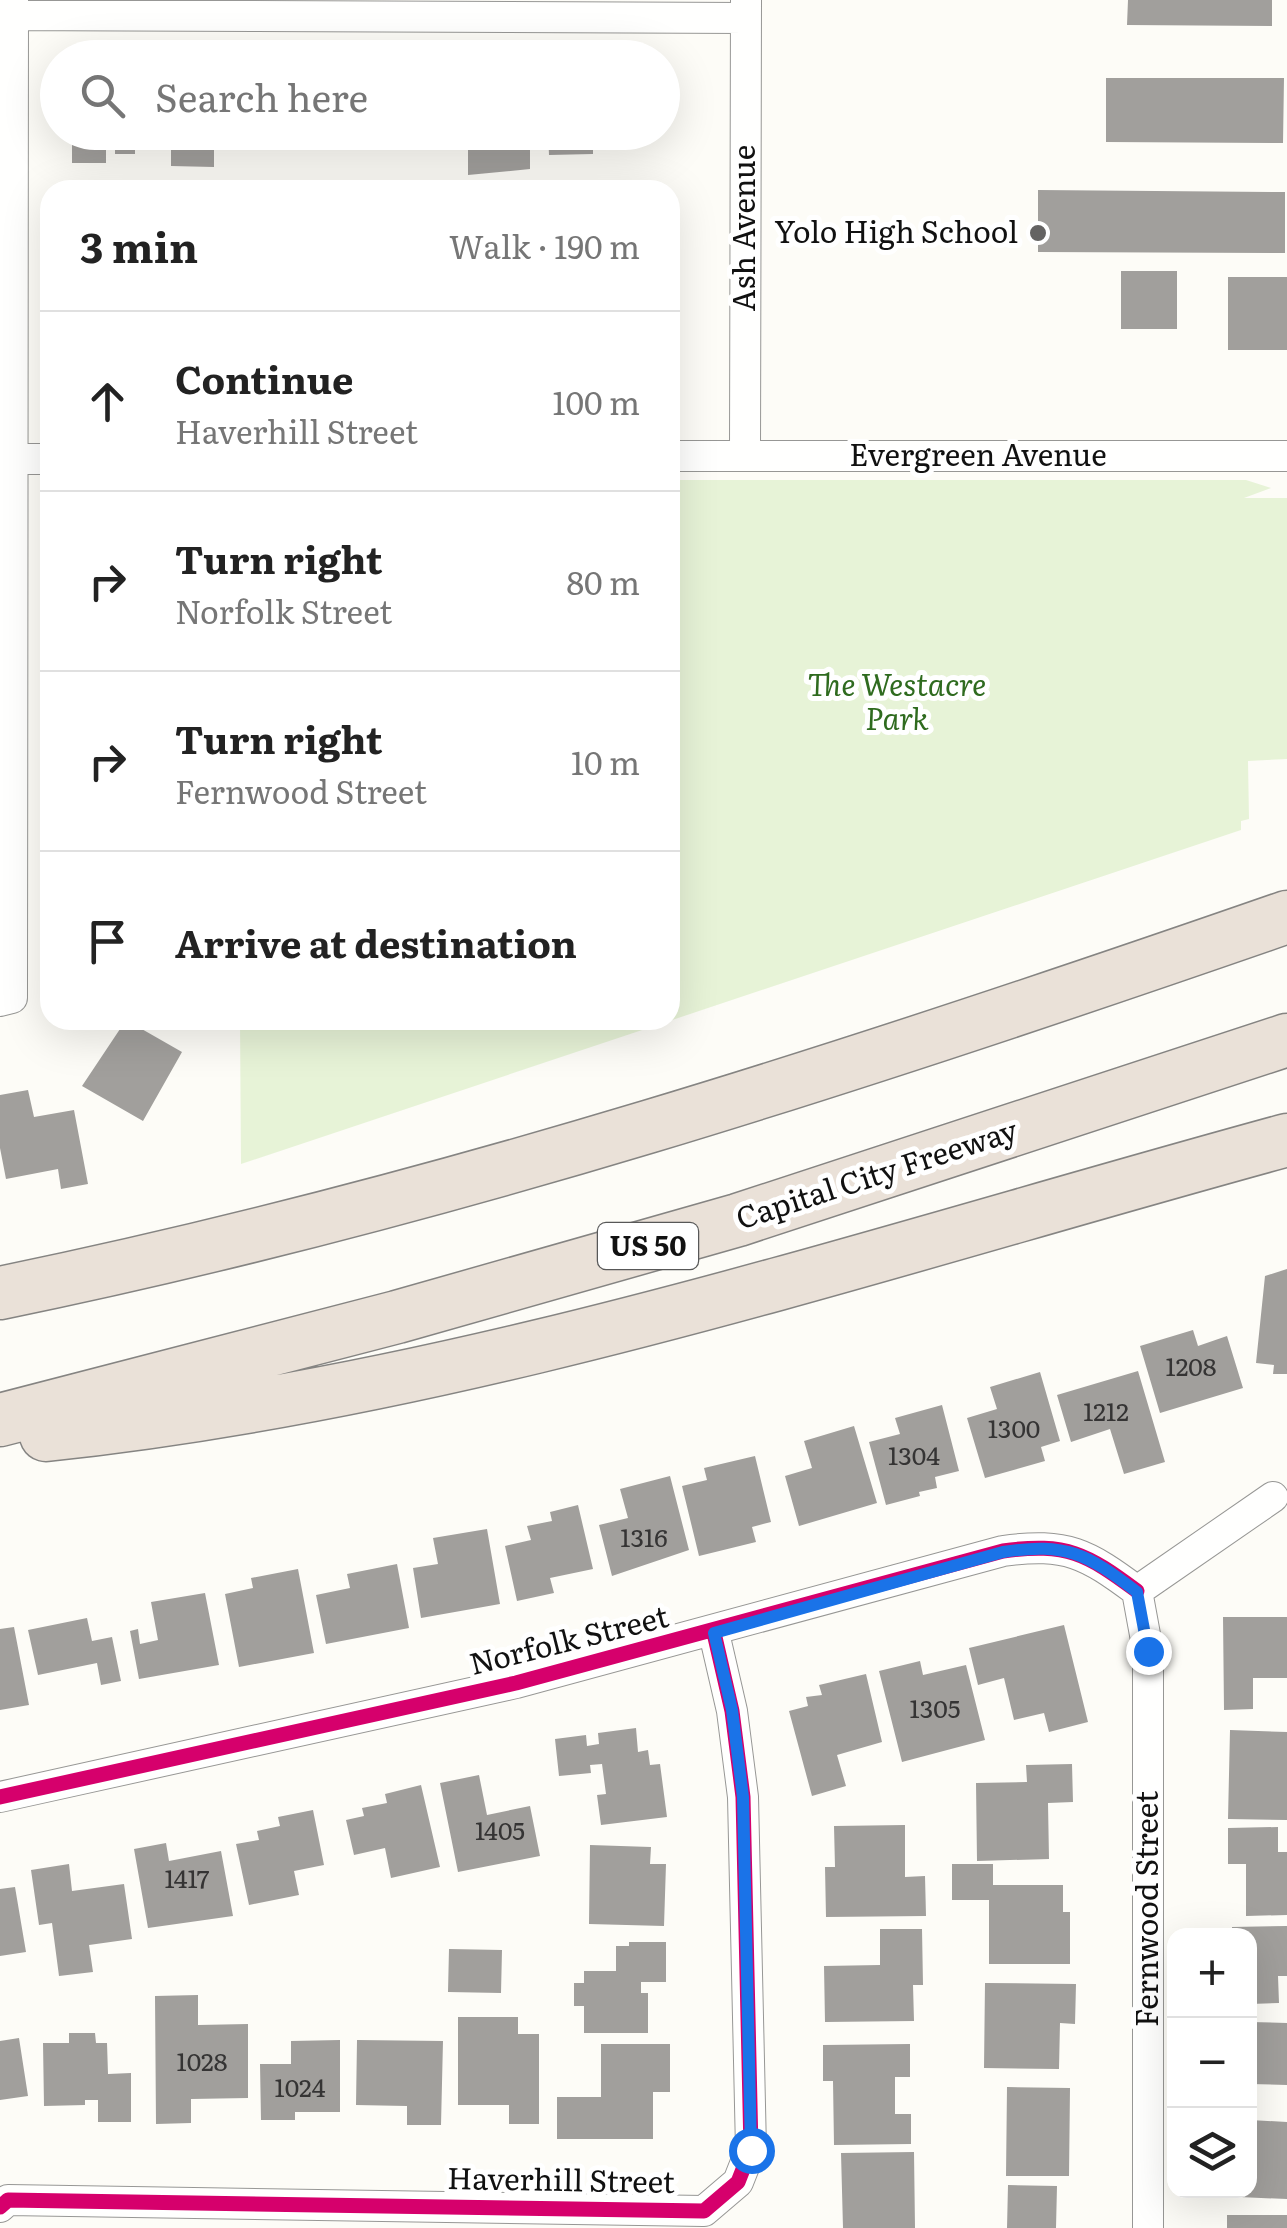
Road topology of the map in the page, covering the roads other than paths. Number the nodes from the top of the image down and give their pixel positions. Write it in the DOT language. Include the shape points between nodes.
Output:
graph roads {
  1 [pos="746,9"];
  2 [pos="8,10"];
  3 [pos="680,456"];
  4 [pos="745,456"];
  5 [pos="1287,456"];
  6 [pos="6,459"];
  7 [pos="40,459"];
  8 [pos="1287,917"];
  9 [pos="6,1000"];
  10 [pos="1287,1040"];
  11 [pos="1287,1140"];
  12 [pos="0,1293"];
  13 [pos="0,1420"];
  14 [pos="0,1440"];
  15 [pos="1273,1497"];
  16 [pos="1137,1592"];
  17 [pos="714,1633"];
  18 [pos="0,1797"];
  19 [pos="0,2207"];
  20 [pos="1148,2228"];
  1 -- 2 [label="street"];
  1 -- 4 [label="street, Ash Avenue"];
  2 -- 6 [label="street"];
  3 -- 4 [label="street, Evergreen Avenue"];
  4 -- 5 [label="street, Evergreen Avenue"];
  6 -- 7 [label="street"];
  6 -- 9 [label="street"];
  8 -- 12 [label="highway" via="779,1090 386,1205"];
  10 -- 13 [label="highway, Capital City Freeway / US 50" via="738,1220 396,1318"];
  11 -- 14 [label="highway" via="718,1302 466,1366 175,1421"];
  15 -- 16 [label="street"];
  16 -- 17 [label="street, Norfolk Street" via="1082,1553 1035,1547"];
  16 -- 20 [label="street, Fernwood Street" via="1148,1651"];
  17 -- 18 [label="street, Norfolk Street"];
  17 -- 19 [label="street, Haverhill Street" via="743,1797 751,2150 738,2182 704,2211 8,2200"];
}
